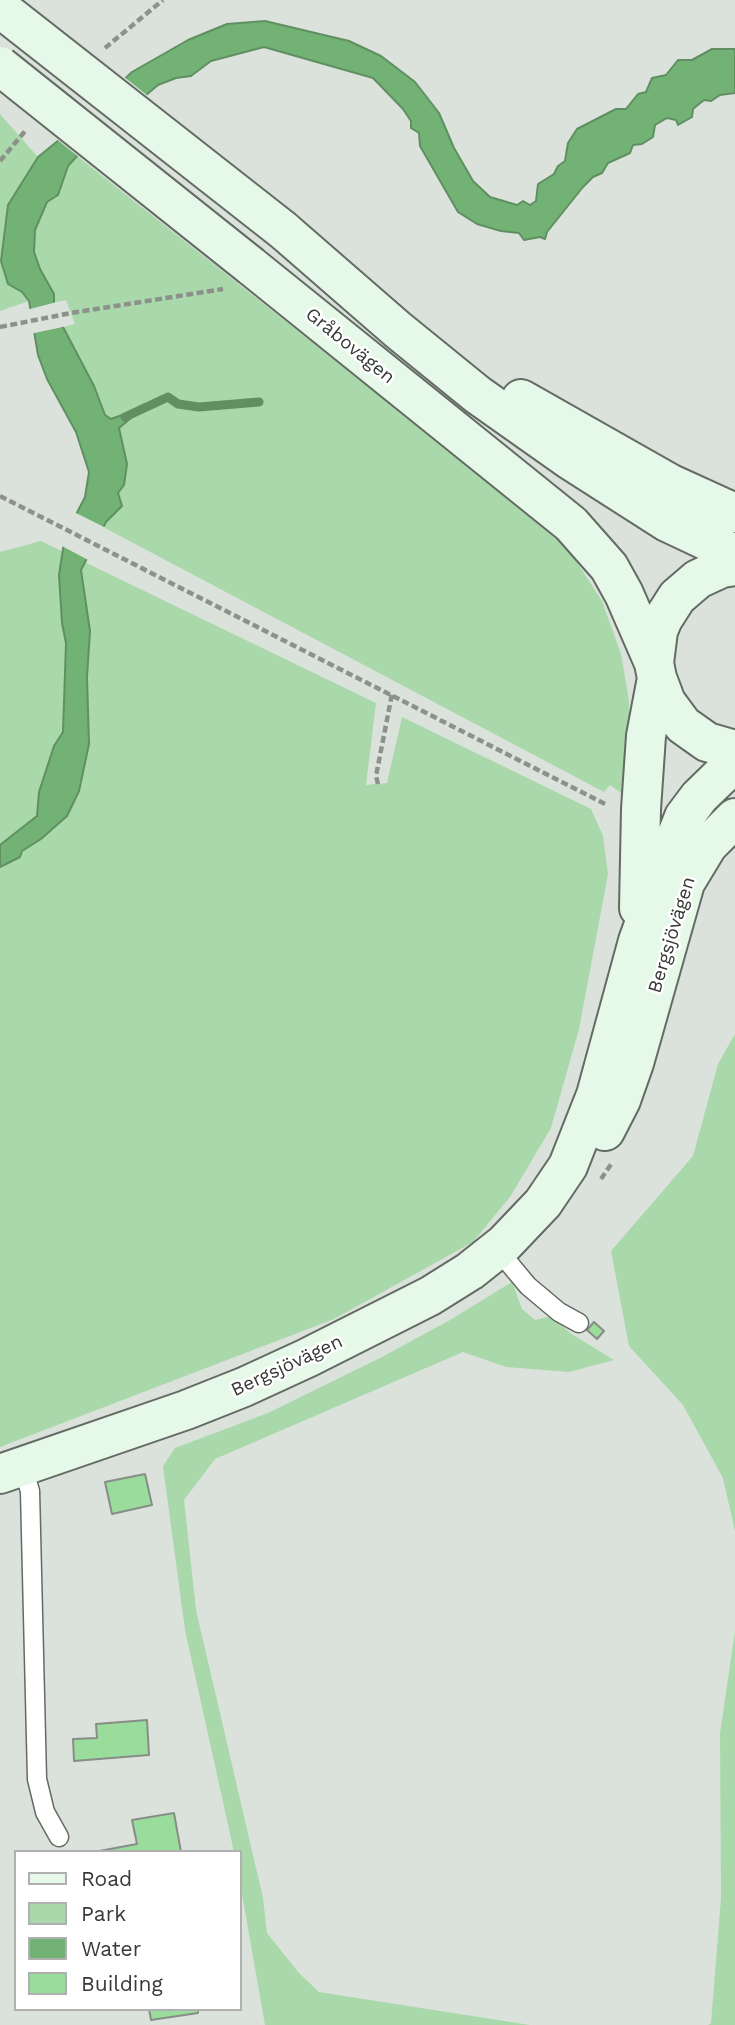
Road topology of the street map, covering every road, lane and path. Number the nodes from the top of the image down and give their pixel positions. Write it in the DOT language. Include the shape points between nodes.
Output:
graph roads {
  1 [pos="0,8"];
  2 [pos="0,66"];
  3 [pos="237,277"];
  4 [pos="0,327"];
  5 [pos="398,330"];
  6 [pos="0,496"];
  7 [pos="735,513"];
  8 [pos="735,554"];
  9 [pos="735,566"];
  10 [pos="655,671"];
  11 [pos="392,694"];
  12 [pos="735,750"];
  13 [pos="735,762"];
  14 [pos="378,784"];
  15 [pos="614,809"];
  16 [pos="735,818"];
  17 [pos="638,942"];
  18 [pos="614,1160"];
  19 [pos="595,1188"];
  20 [pos="543,1203"];
  21 [pos="498,1250"];
  22 [pos="579,1323"];
  23 [pos="11,1470"];
  24 [pos="59,1837"];
  1 -- 5 [label="main road, bridge" via="283,230"];
  2 -- 3 [label="main road, Gråbovägen, bridge"];
  3 -- 4 [label="path"];
  3 -- 10 [label="main road, Gråbovägen" via="571,524 610,568"];
  5 -- 7 [label="main road" via="671,484"];
  5 -- 8 [label="main road" via="478,395 570,460 667,522"];
  6 -- 11 [label="path"];
  9 -- 10 [label="main road" via="698,579 677,597 658,631"];
  10 -- 12 [label="main road, Gråbovägen" via="666,702 683,725 707,741"];
  10 -- 17 [label="main road, Bergsjövägen" via="642,796"];
  11 -- 14 [label="path"];
  11 -- 15 [label="path"];
  13 -- 17 [label="main road, Bergsjövägen" via="684,817"];
  16 -- 20 [label="main road, Bergsjövägen" via="708,845 685,883 634,1063 611,1121 585,1163 560,1193"];
  17 -- 20 [label="main road, Bergsjövägen" via="596,1095 568,1166"];
  18 -- 19 [label="path"];
  20 -- 21 [label="main road, Bergsjövägen"];
  21 -- 22 [label="lane" via="528,1286"];
  21 -- 23 [label="main road, Bergsjövägen" via="430,1296 256,1381"];
  23 -- 24 [label="lane" via="30,1491 37,1779 45,1812"];
}
